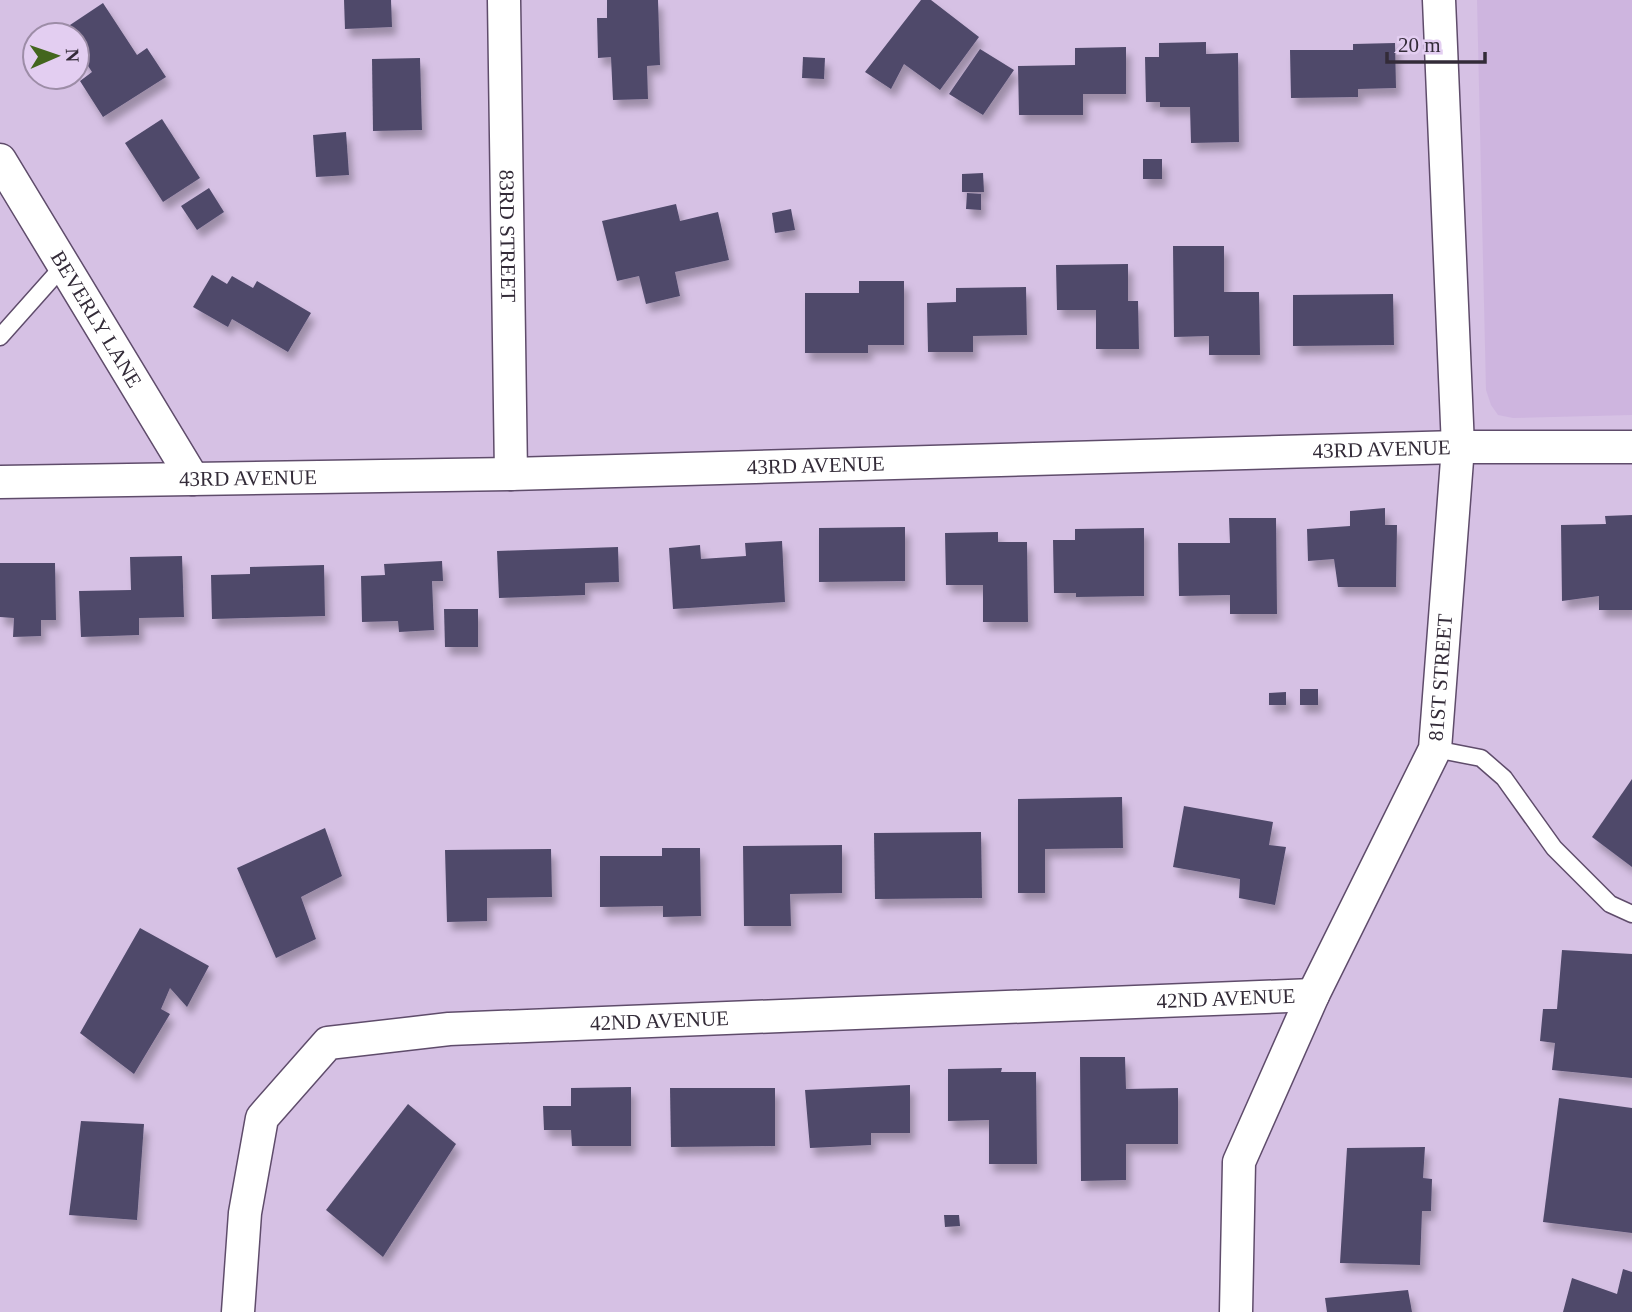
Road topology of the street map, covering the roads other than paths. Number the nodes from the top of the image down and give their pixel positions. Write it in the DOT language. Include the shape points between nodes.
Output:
graph roads {
  1 [pos="504,0"];
  2 [pos="1439,0"];
  3 [pos="0,160"];
  4 [pos="64,265"];
  5 [pos="0,337"];
  6 [pos="1458,447"];
  7 [pos="1632,447"];
  8 [pos="511,474"];
  9 [pos="193,479"];
  10 [pos="0,482"];
  11 [pos="1435,749"];
  12 [pos="1632,914"];
  13 [pos="1313,995"];
  14 [pos="228,1311"];
  15 [pos="1236,1312"];
  1 -- 8 [label="street, 83RD STREET"];
  2 -- 6 [label="street, 81ST STREET"];
  3 -- 4 [label="street, BEVERLY LANE"];
  4 -- 5 [label="lane"];
  4 -- 9 [label="street, BEVERLY LANE"];
  6 -- 7 [label="street, 43RD AVENUE"];
  6 -- 8 [label="street, 43RD AVENUE"];
  6 -- 11 [label="street, 81ST STREET"];
  8 -- 9 [label="street, 43RD AVENUE"];
  9 -- 10 [label="street, 43RD AVENUE"];
  11 -- 12 [label="lane" via="1481,758 1504,778 1554,848 1610,904"];
  11 -- 13 [label="street, 81ST STREET"];
  13 -- 14 [label="street, 42ND AVENUE" via="449,1029 328,1043 262,1118"];
  13 -- 15 [label="street, 81ST STREET" via="1239,1162"];
}
